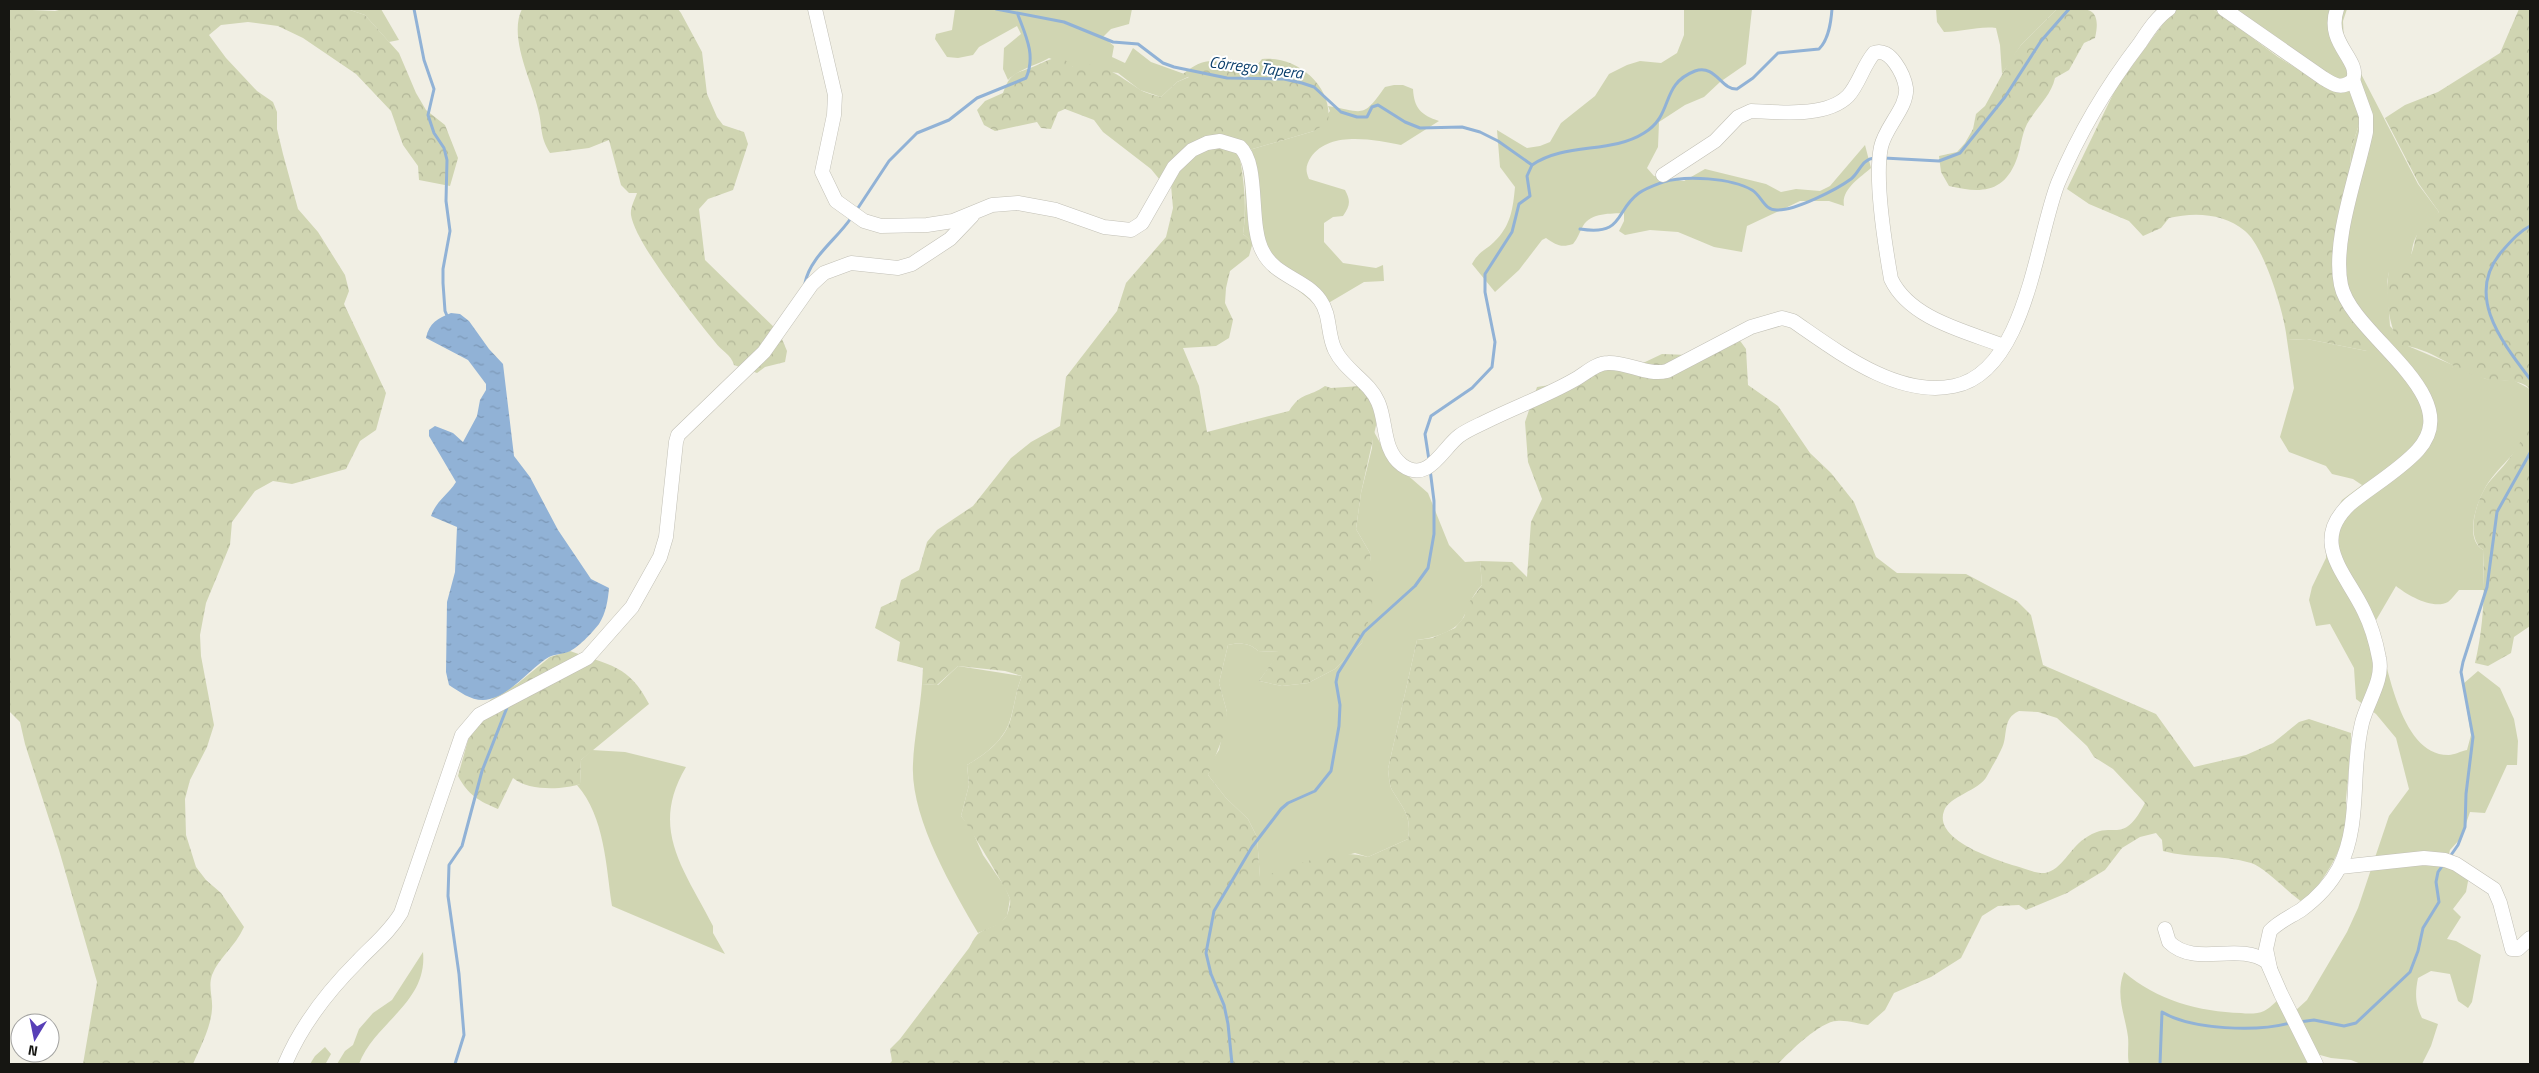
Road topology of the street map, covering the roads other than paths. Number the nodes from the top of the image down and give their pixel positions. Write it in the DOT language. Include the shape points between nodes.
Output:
graph roads {
  1 [pos="815,9"];
  2 [pos="2169,9"];
  3 [pos="2224,9"];
  4 [pos="2337,9"];
  5 [pos="2353,80"];
  6 [pos="1663,175"];
  7 [pos="976,212"];
  8 [pos="2004,346"];
  9 [pos="2340,867"];
  10 [pos="2165,929"];
  11 [pos="2530,938"];
  12 [pos="2270,968"];
  13 [pos="285,1064"];
  14 [pos="2316,1064"];
  1 -- 7 [label="street" via="835,95 822,172 836,202 864,221 880,226 927,225 952,221"];
  2 -- 8 [label="street" via="2115,76 2063,173 2024,306"];
  3 -- 5 [label="street" via="2335,86 2343,86"];
  4 -- 5 [label="street" via="2335,33 2355,70"];
  5 -- 9 [label="street" via="2366,116 2366,132 2342,236 2341,285 2349,304 2363,323 2424,394 2430,414 2428,433 2420,448 2340,514 2331,536 2335,561 2368,620 2380,666 2358,738 2351,829"];
  6 -- 8 [label="street" via="1715,141 1744,113 1795,113 1835,104 1847,97 1874,54 1885,54 1893,60 1906,85 1902,106 1883,138 1879,164 1891,279 1897,291 1923,312"];
  7 -- 8 [label="street" via="1005,203 1036,205 1104,227 1131,230 1142,223 1174,167 1188,153 1207,143 1220,141 1240,147 1248,158 1257,239 1262,252 1270,263 1320,300 1327,313 1334,348 1375,397 1392,453 1413,470 1431,466 1460,435 1606,363 1659,373 1667,371 1751,328 1782,318 1793,321 1862,366 1903,382 1932,387 1954,386 1970,380 1990,364"];
  7 -- 13 [label="street" via="950,239 912,264 898,268 851,263 824,272 764,352 678,435 666,537 647,584 632,607 587,658 479,715 462,735 401,913 303,1028"];
  9 -- 11 [label="street" via="2424,858 2456,864 2494,889 2512,949 2518,949"];
  9 -- 12 [label="street" via="2322,892 2270,931 2266,949"];
  10 -- 12 [label="street" via="2169,942 2185,952 2256,956 2268,962"];
  12 -- 14 [label="street"];
}
